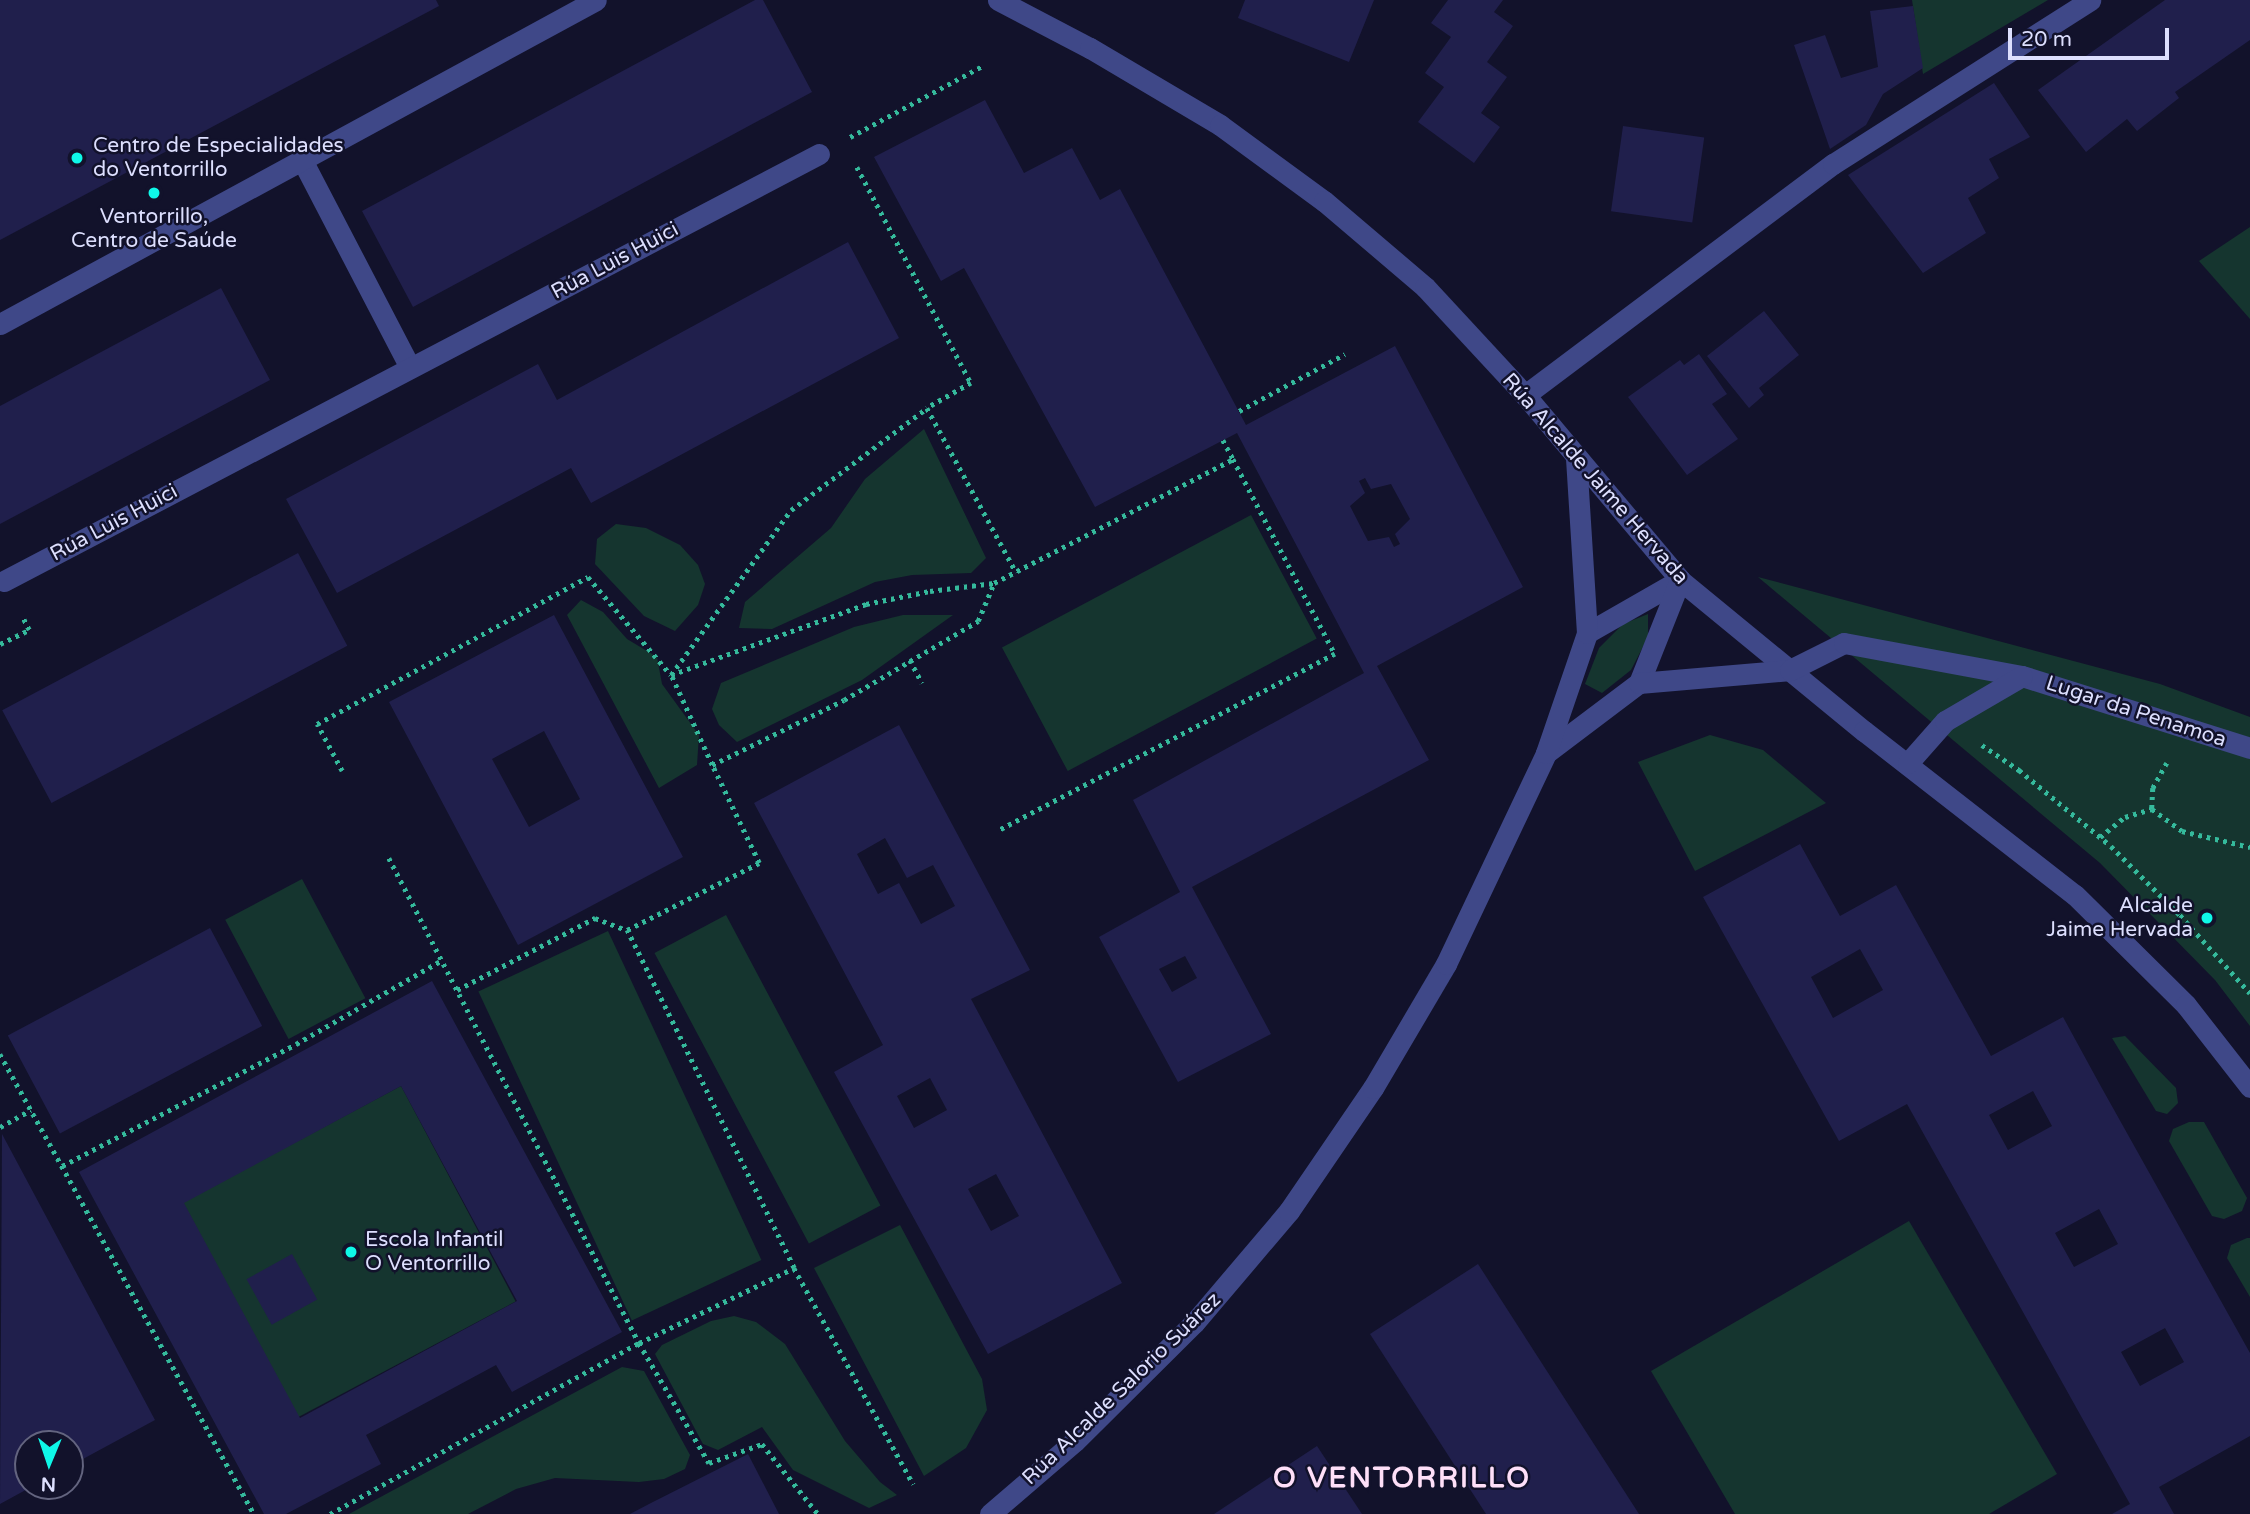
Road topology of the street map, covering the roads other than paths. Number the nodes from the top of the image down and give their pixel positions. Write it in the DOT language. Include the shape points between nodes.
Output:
graph roads {
  1 [pos="596,0"];
  2 [pos="998,0"];
  3 [pos="2090,0"];
  4 [pos="819,154"];
  5 [pos="301,158"];
  6 [pos="0,324"];
  7 [pos="411,367"];
  8 [pos="1525,395"];
  9 [pos="1576,456"];
  10 [pos="1680,580"];
  11 [pos="4,581"];
  12 [pos="1587,634"];
  13 [pos="1790,670"];
  14 [pos="2022,676"];
  15 [pos="1639,683"];
  16 [pos="2250,748"];
  17 [pos="1546,753"];
  18 [pos="1908,763"];
  19 [pos="2250,1087"];
  20 [pos="990,1514"];
  1 -- 5 [label="street"];
  2 -- 8 [label="street, Rúa Alcalde Jaime Hervada" via="1220,125 1324,201 1425,287"];
  3 -- 8 [label="street" via="1833,163"];
  4 -- 7 [label="street, Rúa Luis Huici"];
  5 -- 6 [label="street"];
  5 -- 7 [label="street"];
  7 -- 11 [label="street, Rúa Luis Huici"];
  8 -- 9 [label="street, Rúa Alcalde Jaime Hervada"];
  9 -- 10 [label="street, Rúa Alcalde Jaime Hervada"];
  9 -- 12 [label="street, Rúa Alcalde Salorio Suárez"];
  10 -- 12 [label="street"];
  10 -- 13 [label="street, Rúa Alcalde Jaime Hervada"];
  10 -- 15 [label="street"];
  12 -- 17 [label="street, Rúa Alcalde Salorio Suárez"];
  13 -- 14 [label="street, Lugar da Penamoa" via="1844,643"];
  13 -- 15 [label="street"];
  13 -- 18 [label="street, Rúa Alcalde Jaime Hervada"];
  14 -- 16 [label="street, Lugar da Penamoa"];
  14 -- 18 [label="street, Lugar da Penamoa" via="1945,721"];
  15 -- 17 [label="street, Rúa Alcalde Salorio Suárez"];
  17 -- 20 [label="street, Rúa Alcalde Salorio Suárez" via="1446,964 1373,1088 1289,1212 1194,1323 1075,1441"];
  18 -- 19 [label="street, Rúa Alcalde Jaime Hervada" via="2075,895 2186,1005"];
}
